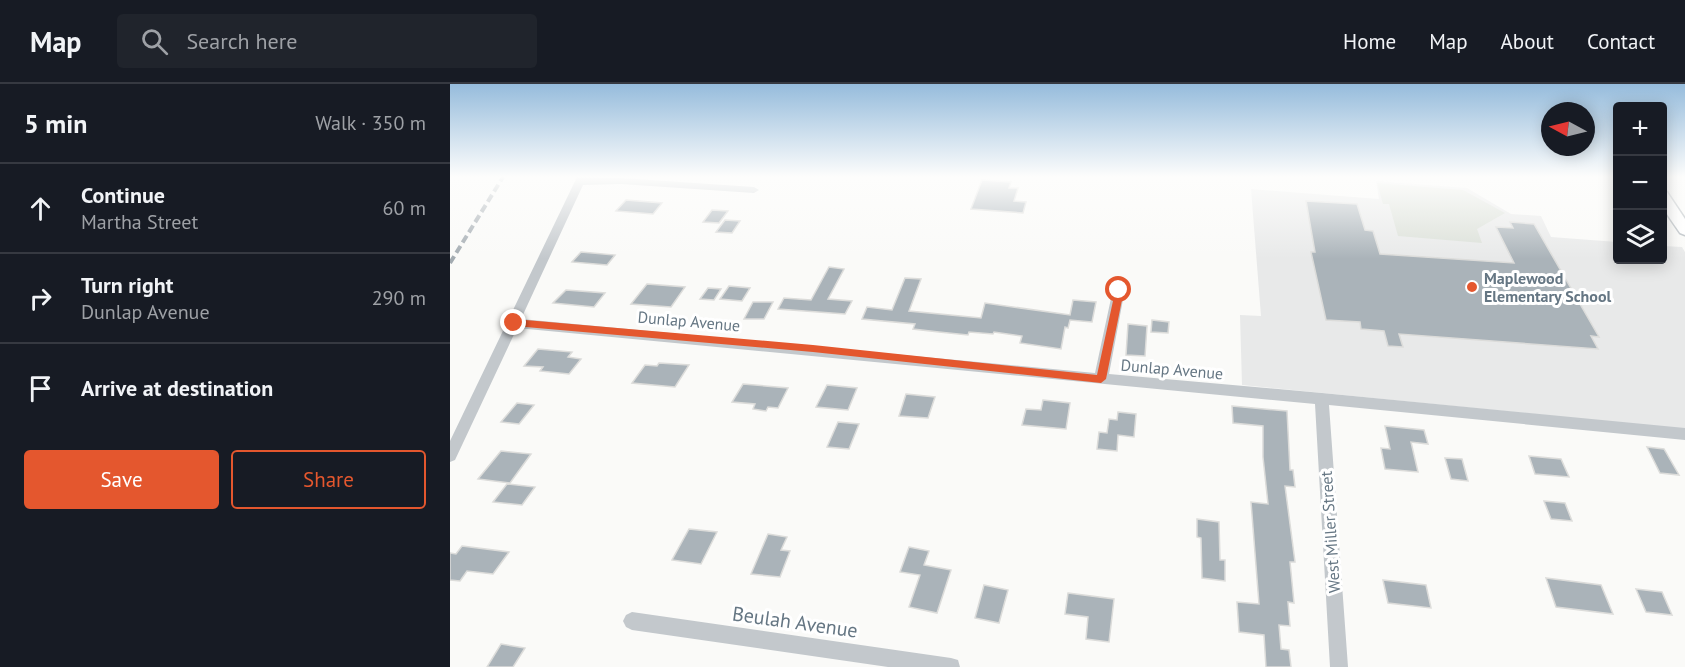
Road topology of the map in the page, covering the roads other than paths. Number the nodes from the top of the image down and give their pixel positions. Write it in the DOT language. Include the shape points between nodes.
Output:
graph roads {
  1 [pos="570,204"];
  2 [pos="1668,204"];
  3 [pos="1685,230"];
  4 [pos="1119,290"];
  5 [pos="514,323"];
  6 [pos="1101,379"];
  7 [pos="1322,398"];
  8 [pos="1685,434"];
  9 [pos="450,456"];
  10 [pos="632,621"];
  11 [pos="951,667"];
  12 [pos="1339,667"];
  1 -- 5 [label="street"];
  2 -- 3 [label="street"];
  4 -- 6 [label="street"];
  5 -- 6 [label="street, Dunlap Avenue"];
  5 -- 9 [label="street"];
  6 -- 7 [label="street, Dunlap Avenue"];
  7 -- 8 [label="street, Dunlap Avenue"];
  7 -- 12 [label="street, West Miller Street"];
  10 -- 11 [label="street, Beulah Avenue"];
}
